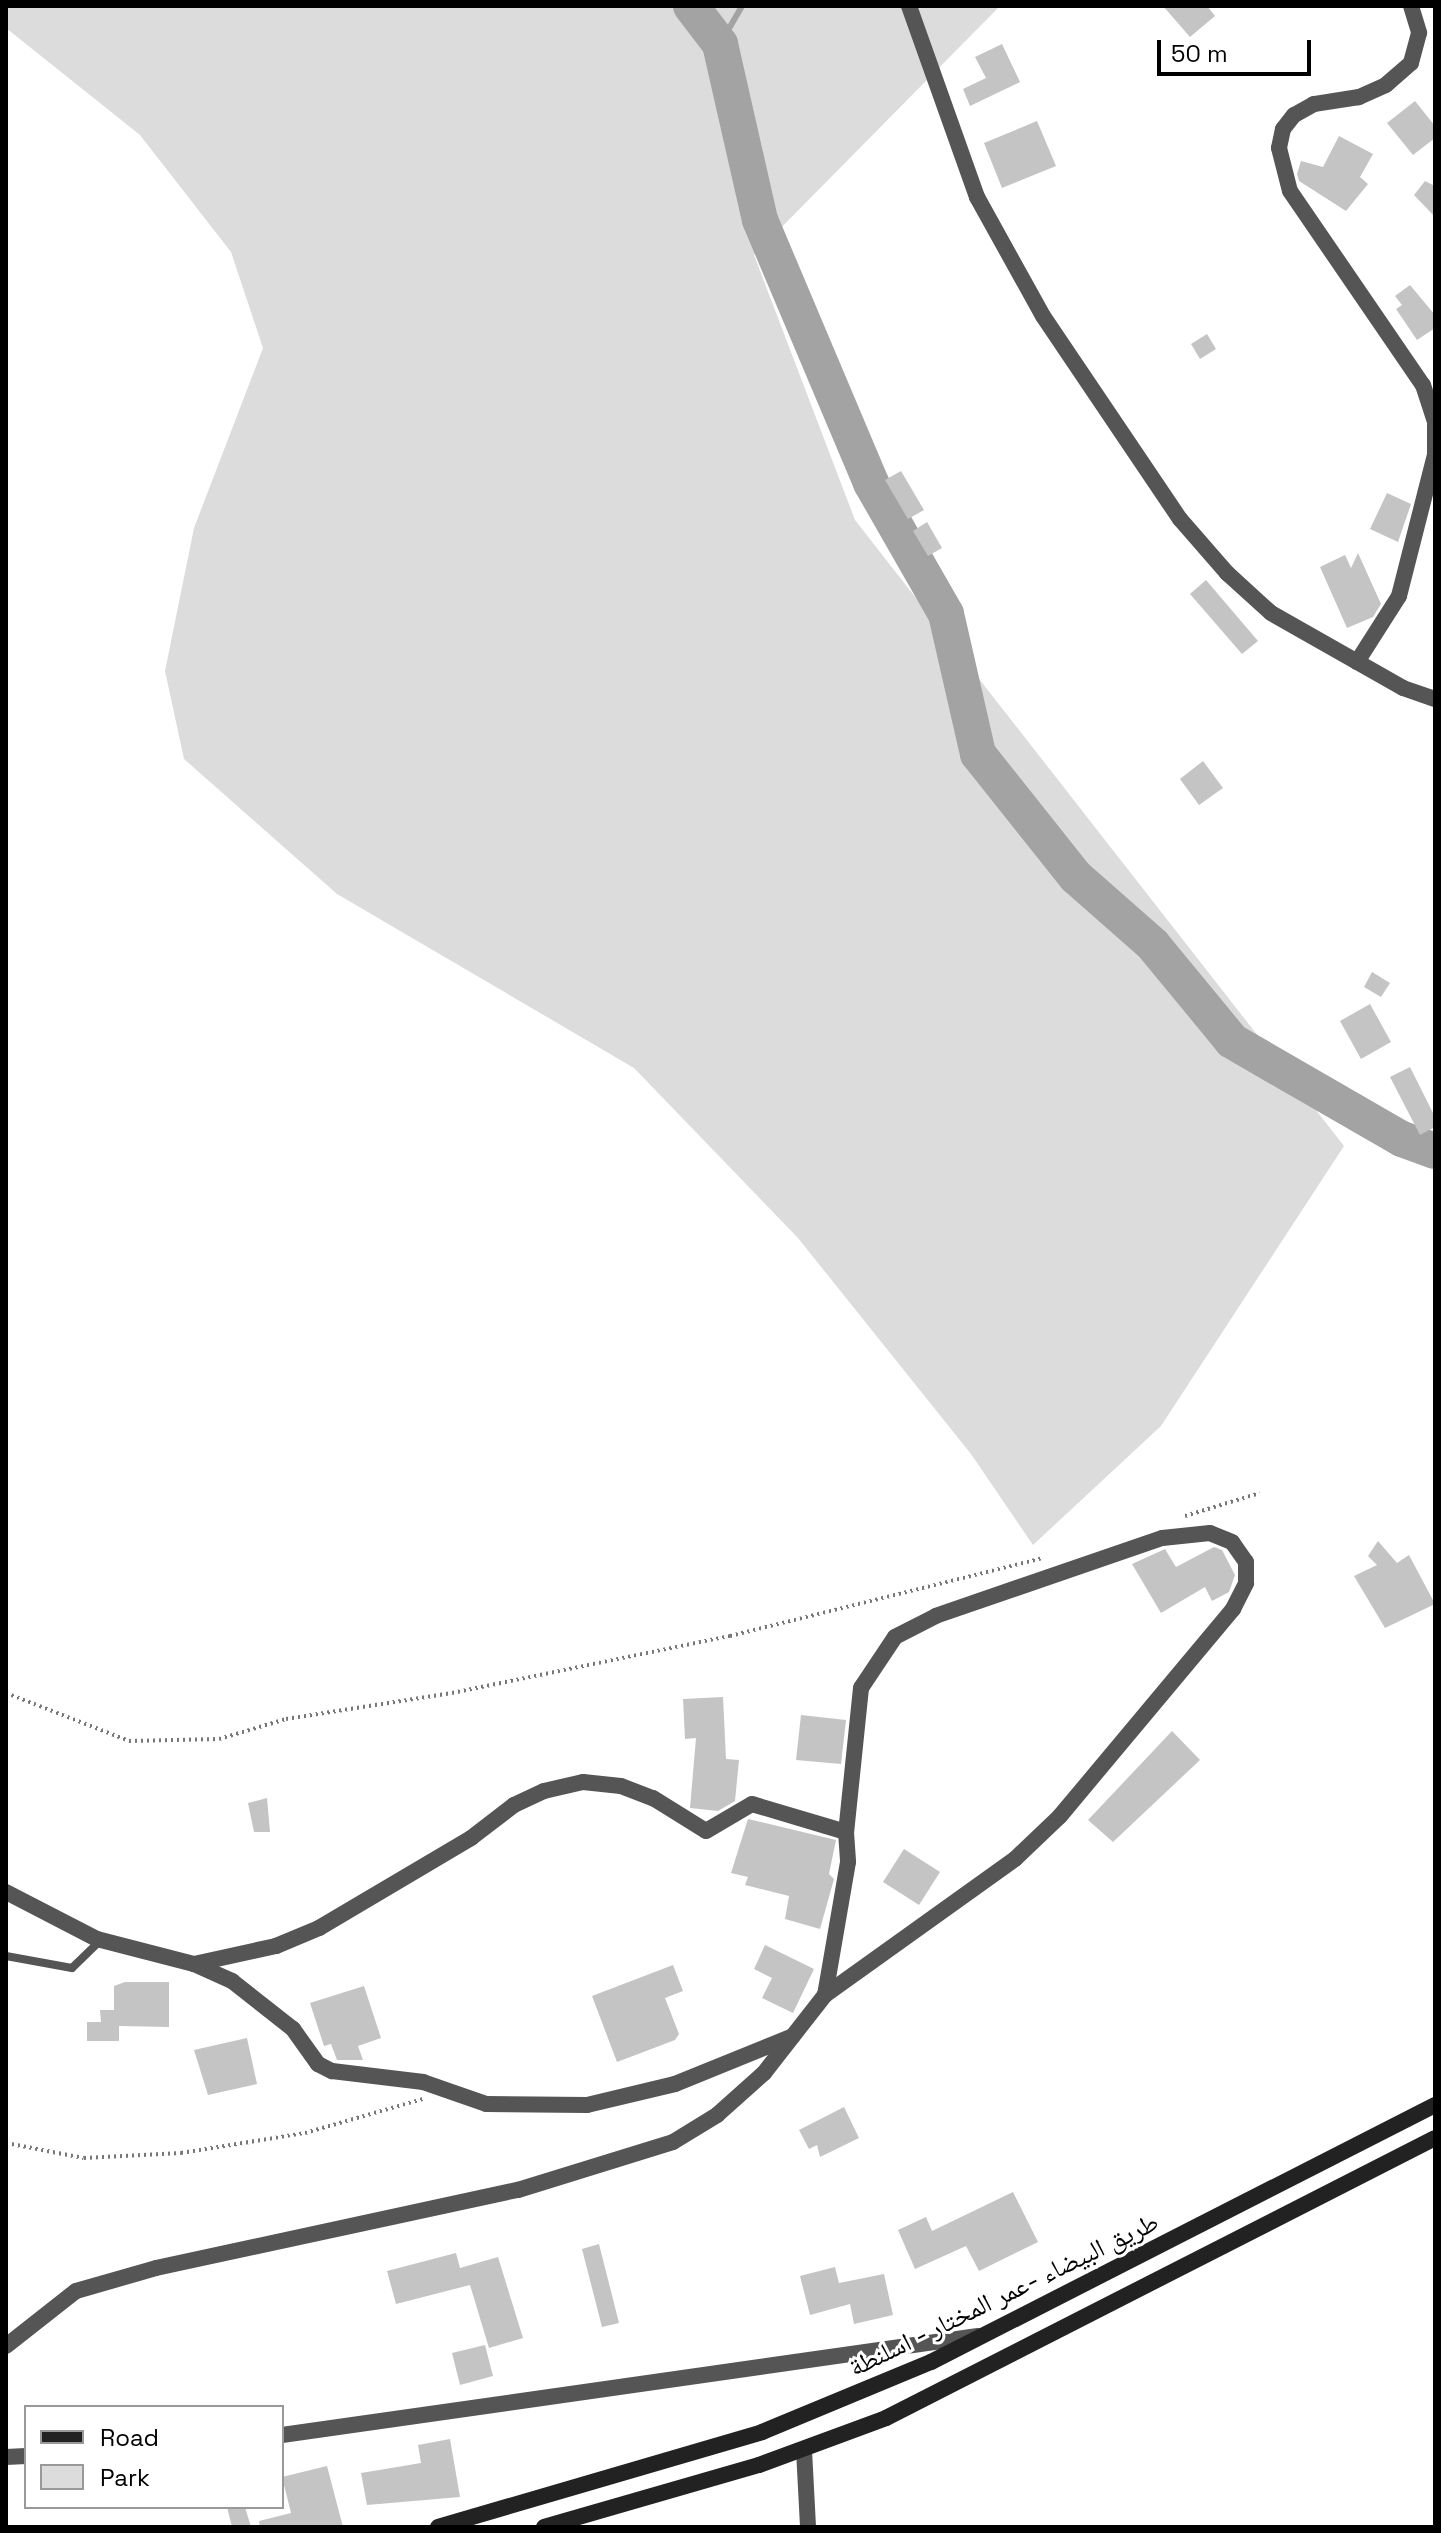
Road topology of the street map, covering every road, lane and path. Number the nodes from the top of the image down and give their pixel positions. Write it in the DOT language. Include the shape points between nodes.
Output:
graph roads {
  1 [pos="909,6"];
  2 [pos="1411,6"];
  3 [pos="1435,422"];
  4 [pos="1357,662"];
  5 [pos="1435,699"];
  6 [pos="1260,1493"];
  7 [pos="1184,1516"];
  8 [pos="1046,1557"];
  9 [pos="6,1693"];
  10 [pos="846,1832"];
  11 [pos="6,1892"];
  12 [pos="102,1940"];
  13 [pos="6,1956"];
  14 [pos="194,1964"];
  15 [pos="825,1995"];
  16 [pos="795,2036"];
  17 [pos="443,2088"];
  18 [pos="1435,2105"];
  19 [pos="1390,2130"];
  20 [pos="1435,2138"];
  21 [pos="6,2143"];
  22 [pos="1405,2154"];
  23 [pos="988,2335"];
  24 [pos="6,2346"];
  25 [pos="284,2435"];
  26 [pos="804,2450"];
  27 [pos="438,2527"];
  28 [pos="544,2527"];
  29 [pos="808,2527"];
  1 -- 4 [label="street" via="977,197 1111,423 1227,573 1271,613"];
  2 -- 3 [label="street" via="1419,33 1411,63 1372,91 1314,104 1294,115 1283,129 1279,148 1290,191 1423,385"];
  3 -- 4 [label="street" via="1435,455 1399,596"];
  4 -- 5 [label="street"];
  6 -- 7 [label="path"];
  8 -- 9 [label="path" via="730,1636 452,1693 286,1719 219,1739 129,1741"];
  10 -- 14 [label="street" via="752,1804 706,1831 653,1798 621,1786 583,1782 514,1805 471,1838 319,1928 276,1946"];
  10 -- 15 [label="street" via="848,1862"];
  10 -- 15 [label="street" via="861,1688 895,1637 936,1616 1162,1538 1210,1533 1232,1542 1246,1562 1246,1583 1233,1609 1060,1816 1015,1859"];
  11 -- 12 [label="street"];
  12 -- 13 [label="lane" via="72,1968"];
  12 -- 14 [label="street"];
  14 -- 17 [label="street" via="232,1981 293,2029 318,2064 332,2071"];
  15 -- 16 [label="street"];
  16 -- 17 [label="street" via="675,2084 587,2105 486,2104"];
  16 -- 24 [label="street" via="717,2115 673,2142 518,2190 156,2268 76,2291"];
  17 -- 21 [label="path" via="413,2105 305,2133 181,2153 84,2158"];
  18 -- 19 [label="main road, طريق البيضاء -عمر المختار - اسلنطة"];
  19 -- 22 [label="main road"];
  19 -- 23 [label="main road, طريق البيضاء -عمر المختار - اسلنطة"];
  20 -- 22 [label="main road, طريق البيضاء -عمر المختار - اسلنطة"];
  22 -- 26 [label="main road, طريق البيضاء -عمر المختار - اسلنطة" via="945,2390"];
  23 -- 25 [label="street"];
  23 -- 27 [label="main road, طريق البيضاء -عمر المختار - اسلنطة" via="762,2432"];
  26 -- 28 [label="main road, طريق البيضاء -عمر المختار - اسلنطة"];
  26 -- 29 [label="street"];
}
